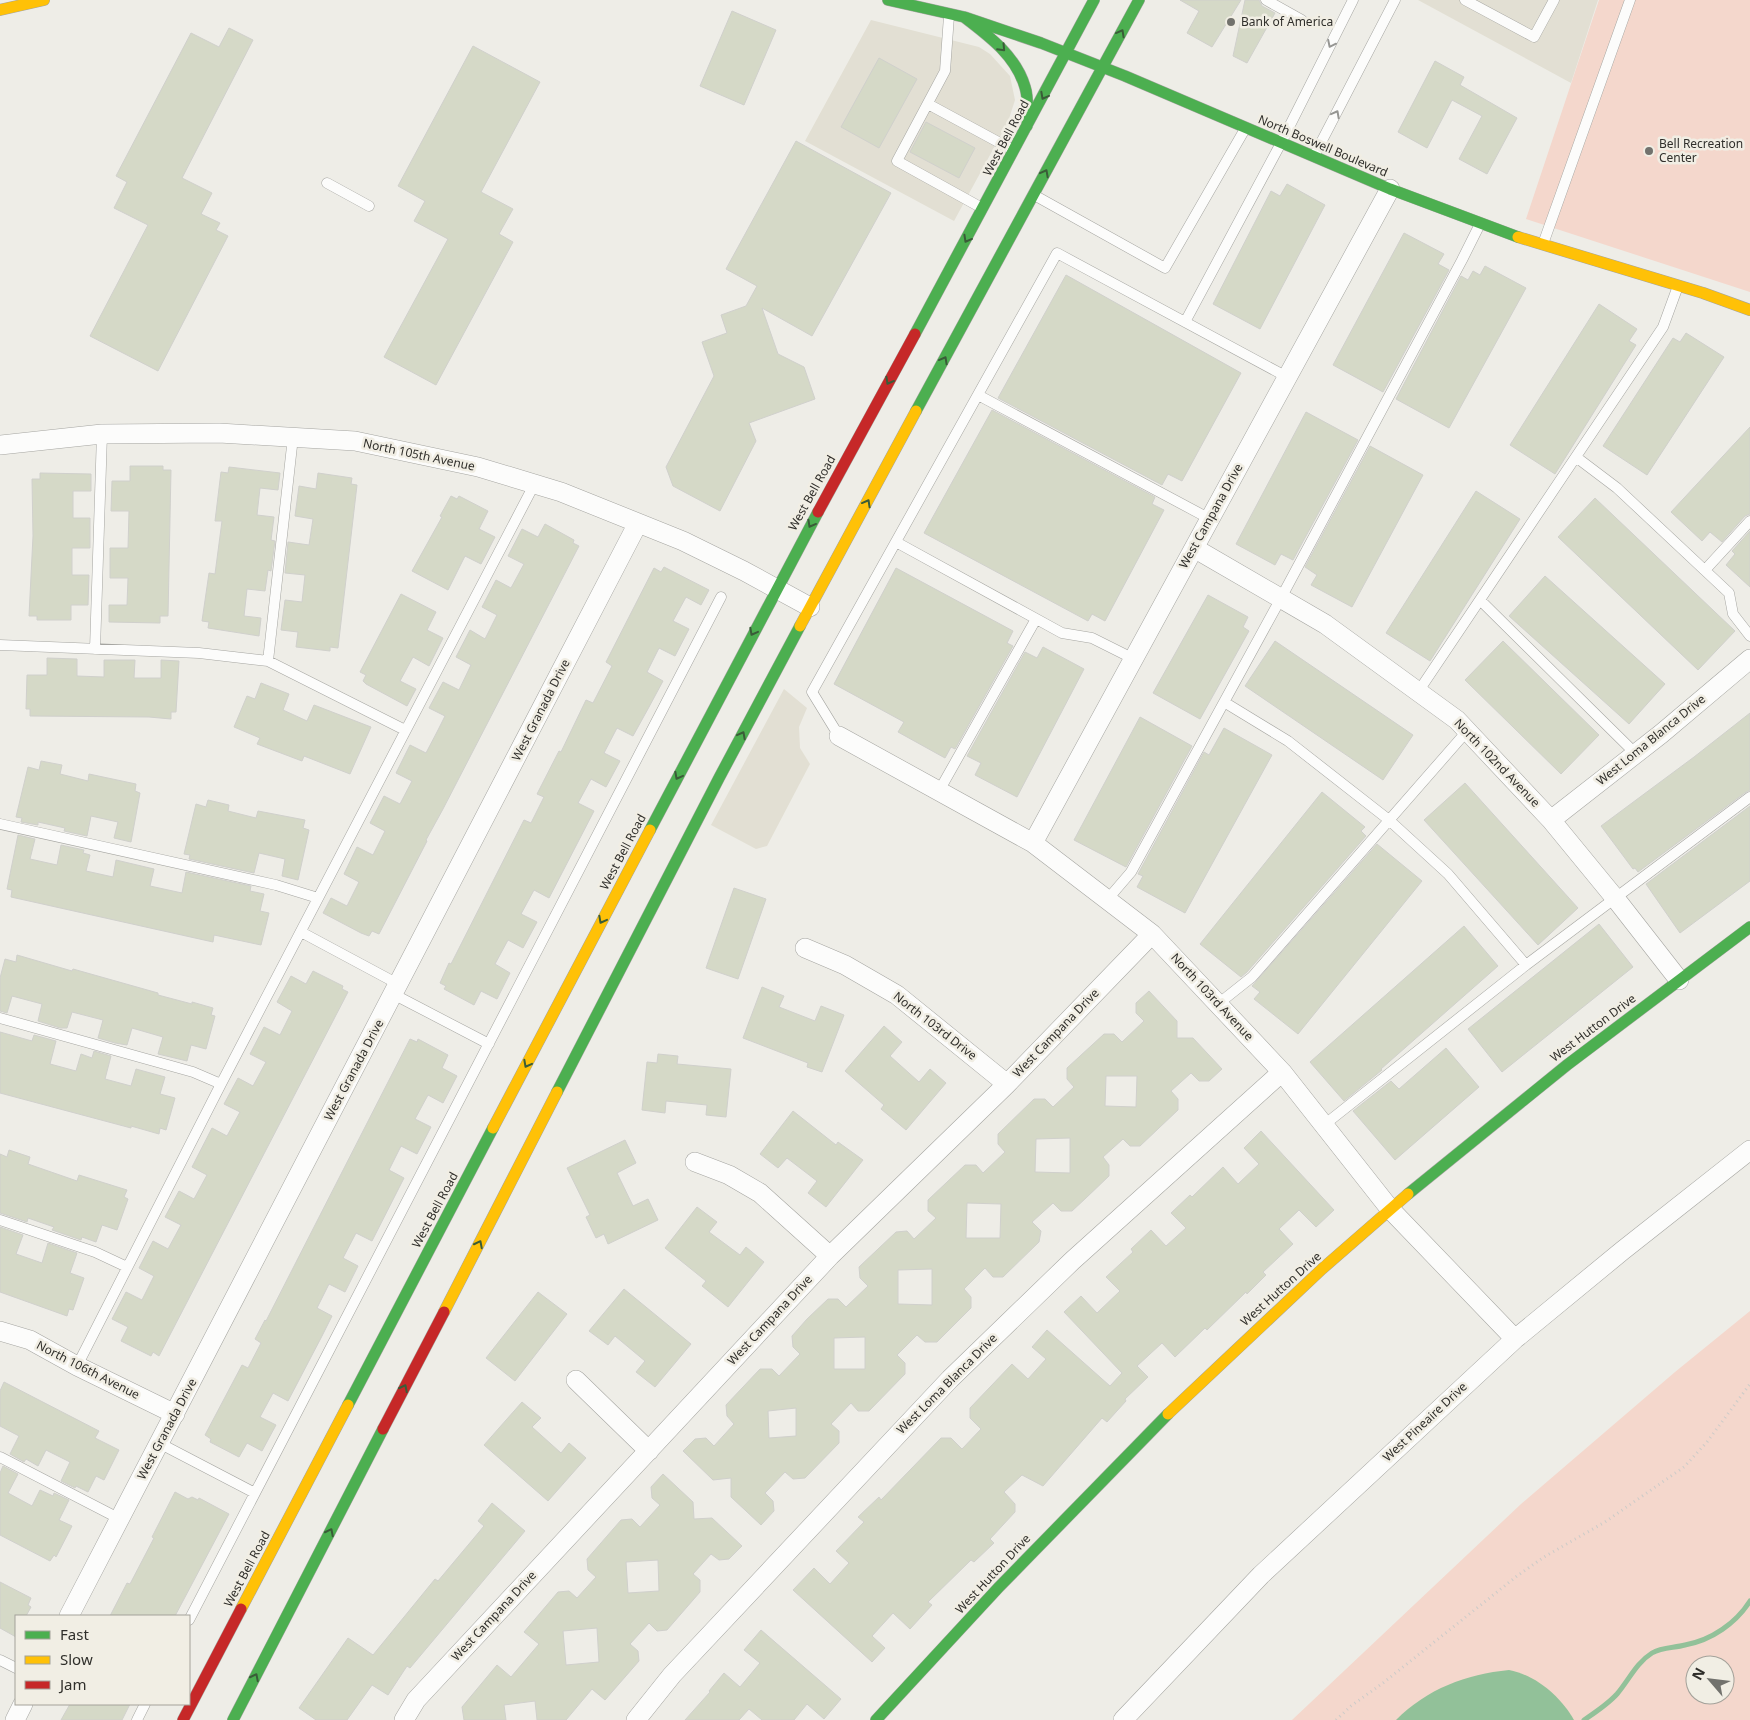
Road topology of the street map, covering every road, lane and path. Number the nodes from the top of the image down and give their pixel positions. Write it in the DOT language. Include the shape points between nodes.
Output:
graph roads {
  1 [pos="44,0"];
  2 [pos="888,0"];
  3 [pos="1094,0"];
  4 [pos="1139,0"];
  5 [pos="1266,0"];
  6 [pos="1352,0"];
  7 [pos="1395,0"];
  8 [pos="1465,0"];
  9 [pos="1554,0"];
  10 [pos="1630,0"];
  11 [pos="0,10"];
  12 [pos="949,13"];
  13 [pos="964,17"];
  14 [pos="1302,20"];
  15 [pos="1067,53"];
  16 [pos="1103,67"];
  17 [pos="928,104"];
  18 [pos="1026,128"];
  19 [pos="1246,128"];
  20 [pos="1282,143"];
  21 [pos="1014,151"];
  22 [pos="1313,157"];
  23 [pos="326,183"];
  24 [pos="1390,189"];
  25 [pos="1034,195"];
  26 [pos="369,206"];
  27 [pos="983,209"];
  28 [pos="1480,223"];
  29 [pos="1543,245"];
  30 [pos="1678,285"];
  31 [pos="1750,310"];
  32 [pos="1185,322"];
  33 [pos="1287,377"];
  34 [pos="978,395"];
  35 [pos="102,434"];
  36 [pos="293,437"];
  37 [pos="0,445"];
  38 [pos="1576,457"];
  39 [pos="535,484"];
  40 [pos="1210,519"];
  41 [pos="1750,521"];
  42 [pos="638,523"];
  43 [pos="896,542"];
  44 [pos="1194,548"];
  45 [pos="1705,570"];
  46 [pos="776,589"];
  47 [pos="721,597"];
  48 [pos="1281,598"];
  49 [pos="1480,600"];
  50 [pos="810,607"];
  51 [pos="1036,619"];
  52 [pos="1750,636"];
  53 [pos="0,644"];
  54 [pos="95,648"];
  55 [pos="1134,658"];
  56 [pos="1750,659"];
  57 [pos="268,661"];
  58 [pos="1418,692"];
  59 [pos="1224,702"];
  60 [pos="406,730"];
  61 [pos="1468,730"];
  62 [pos="839,736"];
  63 [pos="1636,754"];
  64 [pos="939,791"];
  65 [pos="1750,797"];
  66 [pos="1389,820"];
  67 [pos="1551,820"];
  68 [pos="0,824"];
  69 [pos="1033,843"];
  70 [pos="318,898"];
  71 [pos="1615,898"];
  72 [pos="1107,900"];
  73 [pos="1750,927"];
  74 [pos="301,932"];
  75 [pos="1152,934"];
  76 [pos="805,948"];
  77 [pos="1526,966"];
  78 [pos="1678,980"];
  79 [pos="396,989"];
  80 [pos="1218,1004"];
  81 [pos="0,1018"];
  82 [pos="489,1044"];
  83 [pos="1282,1072"];
  84 [pos="221,1084"];
  85 [pos="1007,1084"];
  86 [pos="1324,1125"];
  87 [pos="1750,1150"];
  88 [pos="695,1162"];
  89 [pos="1390,1209"];
  90 [pos="0,1220"];
  91 [pos="830,1256"];
  92 [pos="127,1267"];
  93 [pos="0,1331"];
  94 [pos="1515,1339"];
  95 [pos="77,1366"];
  96 [pos="576,1380"];
  97 [pos="1750,1384"];
  98 [pos="175,1414"];
  99 [pos="159,1444"];
  100 [pos="648,1451"];
  101 [pos="0,1457"];
  102 [pos="255,1493"];
  103 [pos="120,1519"];
  104 [pos="70,1615"];
  105 [pos="190,1618"];
  106 [pos="0,1660"];
  107 [pos="15,1668"];
  108 [pos="22,1705"];
  109 [pos="144,1705"];
  110 [pos="15,1720"];
  111 [pos="137,1720"];
  112 [pos="183,1720"];
  113 [pos="233,1720"];
  114 [pos="404,1720"];
  115 [pos="636,1720"];
  116 [pos="876,1720"];
  117 [pos="1123,1720"];
  118 [pos="1336,1720"];
  1 -- 11 [label="main road"];
  2 -- 12 [label="main road, North Boswell Boulevard"];
  3 -- 15 [label="main road, West Bell Road"];
  16 -- 4 [label="main road, one-way"];
  5 -- 14 [label="lane"];
  6 -- 20 [label="lane, one-way"];
  22 -- 7 [label="lane, one-way"];
  8 -- 9 [label="lane" via="1534,37"];
  10 -- 29 [label="lane"];
  12 -- 13 [label="main road, North Boswell Boulevard"];
  12 -- 17 [label="lane" via="946,71"];
  13 -- 15 [label="main road, North Boswell Boulevard"];
  13 -- 18 [label="main road, one-way" via="998,44 1020,73 1025,88"];
  15 -- 16 [label="main road, North Boswell Boulevard"];
  15 -- 18 [label="main road, West Bell Road, one-way"];
  16 -- 19 [label="main road, North Boswell Boulevard"];
  25 -- 16 [label="main road, one-way"];
  17 -- 21 [label="lane"];
  17 -- 27 [label="lane" via="897,161"];
  18 -- 21 [label="main road, West Bell Road"];
  19 -- 20 [label="main road, North Boswell Boulevard"];
  19 -- 25 [label="lane" via="1165,268"];
  20 -- 22 [label="main road, North Boswell Boulevard"];
  20 -- 32 [label="lane"];
  21 -- 27 [label="main road, West Bell Road"];
  22 -- 24 [label="main road, North Boswell Boulevard"];
  23 -- 26 [label="lane"];
  24 -- 28 [label="main road, North Boswell Boulevard"];
  24 -- 33 [label="street, West Campana Drive"];
  50 -- 25 [label="main road, one-way"];
  27 -- 46 [label="main road, West Bell Road, one-way"];
  28 -- 29 [label="main road, North Boswell Boulevard"];
  28 -- 48 [label="lane"];
  29 -- 30 [label="main road, North Boswell Boulevard"];
  30 -- 31 [label="main road, North Boswell Boulevard"];
  30 -- 38 [label="lane" via="1663,327"];
  32 -- 33 [label="lane"];
  32 -- 34 [label="lane" via="1057,253"];
  33 -- 40 [label="street, West Campana Drive"];
  34 -- 40 [label="lane"];
  34 -- 43 [label="lane"];
  35 -- 36 [label="street, North 105th Avenue" via="227,433"];
  35 -- 37 [label="street, North 105th Avenue"];
  35 -- 54 [label="lane"];
  36 -- 39 [label="street, North 105th Avenue" via="355,441 478,467"];
  36 -- 57 [label="lane"];
  38 -- 45 [label="lane" via="1617,488"];
  38 -- 49 [label="lane"];
  39 -- 42 [label="street, North 105th Avenue"];
  39 -- 60 [label="lane"];
  40 -- 44 [label="street, West Campana Drive"];
  41 -- 45 [label="lane"];
  42 -- 46 [label="street, North 105th Avenue" via="683,541"];
  42 -- 79 [label="street, West Granada Drive"];
  43 -- 51 [label="lane"];
  43 -- 62 [label="lane" via="812,692"];
  44 -- 48 [label="street, North 102nd Avenue"];
  44 -- 55 [label="street, West Campana Drive"];
  45 -- 52 [label="lane" via="1729,593 1733,614"];
  46 -- 50 [label="street, North 105th Avenue"];
  46 -- 112 [label="main road, West Bell Road, one-way"];
  47 -- 82 [label="lane"];
  48 -- 58 [label="street, North 102nd Avenue" via="1324,624"];
  48 -- 59 [label="lane"];
  49 -- 58 [label="lane"];
  49 -- 63 [label="lane"];
  113 -- 50 [label="main road, one-way"];
  51 -- 55 [label="lane" via="1062,633 1092,638"];
  51 -- 64 [label="lane"];
  53 -- 54 [label="lane"];
  54 -- 57 [label="lane" via="199,653"];
  55 -- 69 [label="street, West Campana Drive"];
  56 -- 63 [label="street, West Loma Blanca Drive"];
  57 -- 60 [label="lane"];
  58 -- 61 [label="street, North 102nd Avenue"];
  59 -- 66 [label="lane" via="1288,742"];
  59 -- 72 [label="lane" via="1131,872"];
  60 -- 70 [label="lane"];
  61 -- 66 [label="lane"];
  61 -- 67 [label="street, North 102nd Avenue"];
  62 -- 64 [label="street, North 103rd Avenue"];
  63 -- 67 [label="street, West Loma Blanca Drive"];
  64 -- 69 [label="street, North 103rd Avenue"];
  65 -- 71 [label="lane"];
  66 -- 77 [label="lane" via="1448,874"];
  66 -- 80 [label="lane" via="1252,978"];
  67 -- 71 [label="street, North 102nd Avenue"];
  68 -- 70 [label="lane" via="276,885"];
  69 -- 72 [label="street, North 103rd Avenue"];
  70 -- 74 [label="lane"];
  71 -- 77 [label="lane"];
  71 -- 78 [label="street, North 102nd Avenue"];
  72 -- 75 [label="street, North 103rd Avenue"];
  73 -- 78 [label="main road, West Hutton Drive"];
  74 -- 79 [label="lane"];
  74 -- 84 [label="lane"];
  75 -- 80 [label="street, North 103rd Avenue"];
  75 -- 85 [label="street, West Campana Drive"];
  76 -- 85 [label="street, North 103rd Drive" via="845,965 898,995"];
  77 -- 86 [label="lane"];
  78 -- 89 [label="main road, West Hutton Drive" via="1542,1084"];
  79 -- 82 [label="lane"];
  79 -- 98 [label="street, West Granada Drive"];
  80 -- 83 [label="street, North 103rd Avenue"];
  81 -- 84 [label="lane" via="194,1072"];
  82 -- 102 [label="lane"];
  83 -- 86 [label="street, North 103rd Avenue"];
  83 -- 115 [label="street, West Loma Blanca Drive" via="1072,1261 950,1379 672,1675"];
  84 -- 92 [label="lane"];
  85 -- 91 [label="street, West Campana Drive"];
  86 -- 89 [label="street, North 103rd Avenue"];
  87 -- 94 [label="street, West Pineaire Drive"];
  88 -- 91 [label="street" via="760,1193"];
  89 -- 94 [label="street, North 103rd Avenue"];
  89 -- 116 [label="main road, West Hutton Drive" via="1208,1374 1086,1496"];
  90 -- 92 [label="lane" via="95,1252"];
  91 -- 100 [label="street, West Campana Drive"];
  92 -- 95 [label="lane"];
  93 -- 95 [label="street, North 106th Avenue" via="30,1340"];
  94 -- 117 [label="street, West Pineaire Drive" via="1261,1575"];
  95 -- 98 [label="street, North 106th Avenue"];
  96 -- 100 [label="street"];
  97 -- 118 [label="path" via="1707,1442 1673,1476 1605,1522 1530,1566"];
  98 -- 99 [label="street, West Granada Drive"];
  99 -- 102 [label="lane"];
  99 -- 103 [label="street, West Granada Drive"];
  100 -- 114 [label="street, West Campana Drive" via="416,1700"];
  101 -- 103 [label="lane"];
  102 -- 105 [label="lane"];
  103 -- 104 [label="street, West Granada Drive"];
  106 -- 107 [label="lane"];
  108 -- 110 [label="street"];
  109 -- 111 [label="lane"];
}
